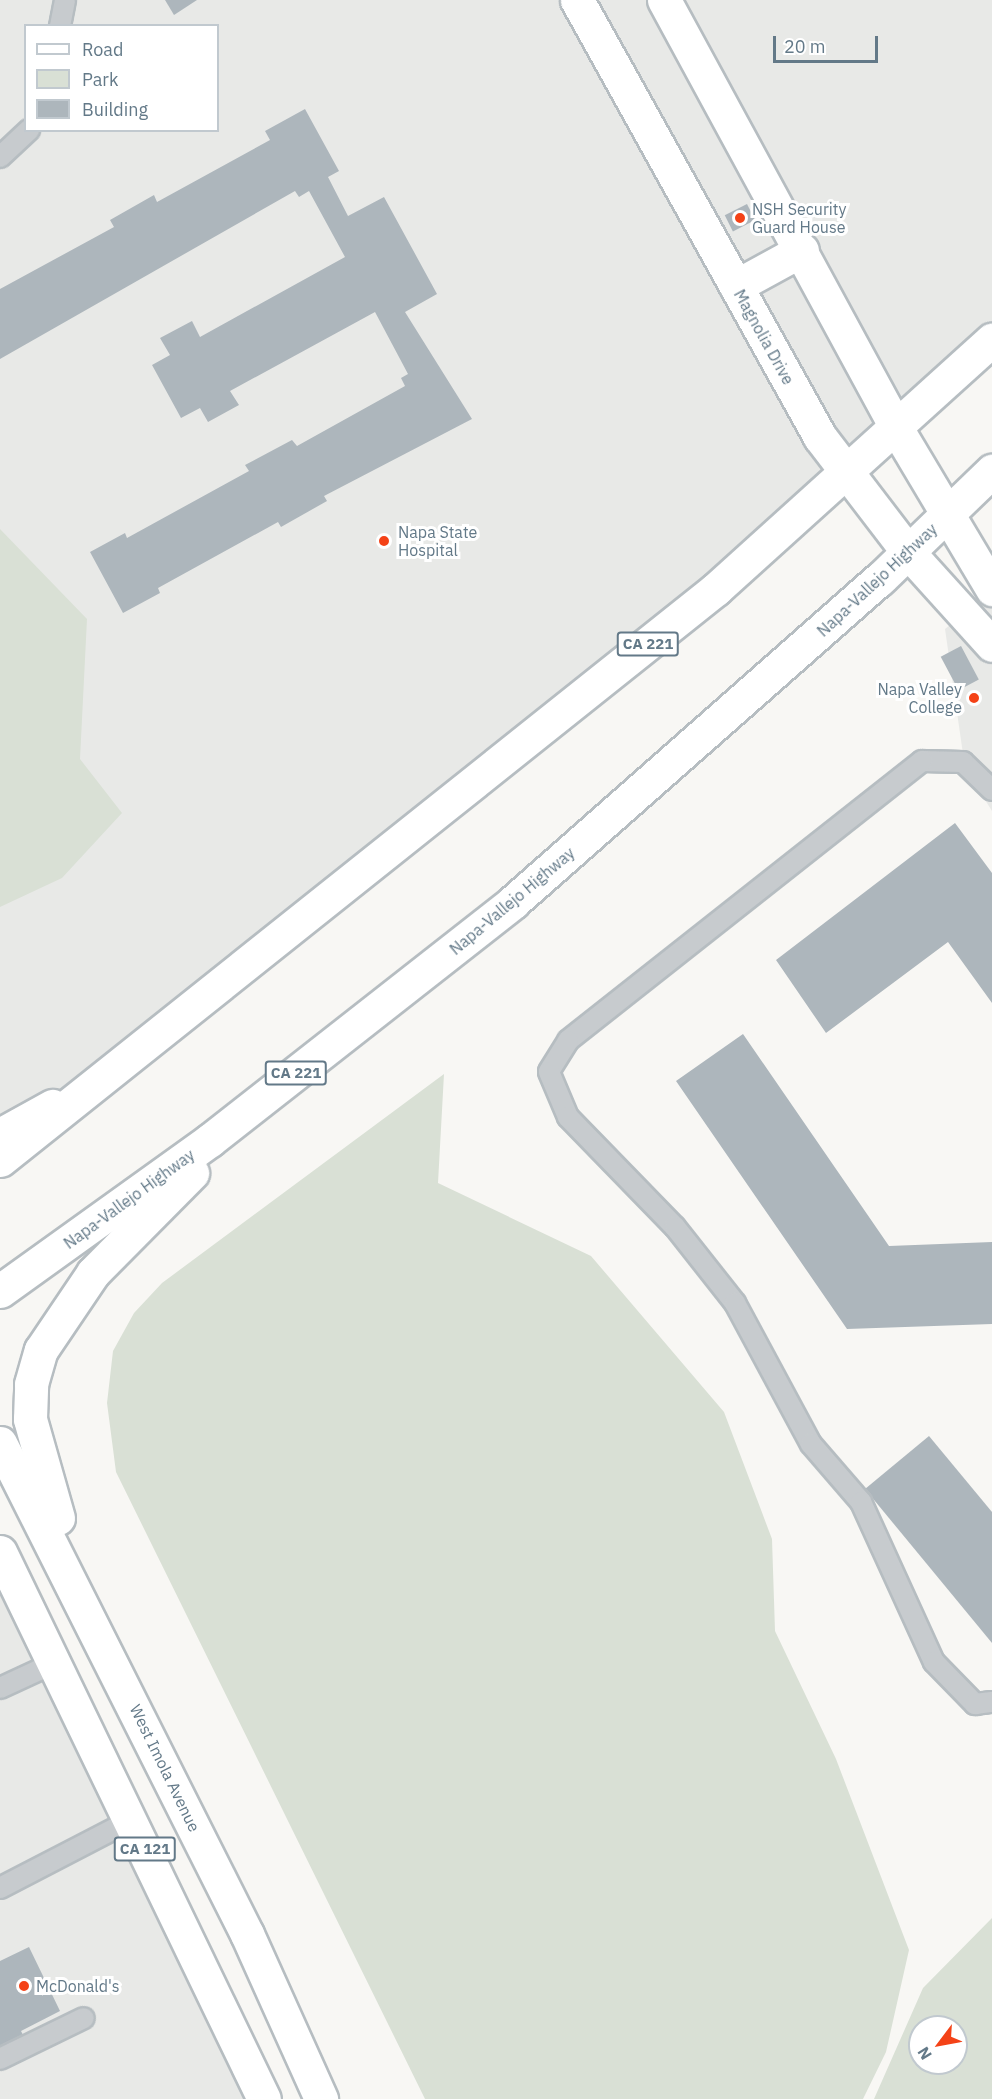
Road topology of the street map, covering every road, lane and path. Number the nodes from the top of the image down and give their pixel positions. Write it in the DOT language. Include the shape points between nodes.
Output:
graph roads {
  1 [pos="65,0"];
  2 [pos="577,0"];
  3 [pos="664,0"];
  4 [pos="60,24"];
  5 [pos="27,132"];
  6 [pos="0,157"];
  7 [pos="802,250"];
  8 [pos="736,286"];
  9 [pos="992,340"];
  10 [pos="895,426"];
  11 [pos="846,470"];
  12 [pos="992,471"];
  13 [pos="949,513"];
  14 [pos="908,552"];
  15 [pos="992,589"];
  16 [pos="992,645"];
  17 [pos="992,790"];
  18 [pos="119,1068"];
  19 [pos="271,1093"];
  20 [pos="0,1136"];
  21 [pos="0,1160"];
  22 [pos="0,1291"];
  23 [pos="0,1443"];
  24 [pos="0,1552"];
  25 [pos="0,1566"];
  26 [pos="24,1601"];
  27 [pos="54,1663"];
  28 [pos="0,1688"];
  29 [pos="992,1702"];
  30 [pos="136,1709"];
  31 [pos="131,1820"];
  32 [pos="0,1888"];
  33 [pos="84,2018"];
  34 [pos="0,2059"];
  35 [pos="264,2099"];
  36 [pos="321,2099"];
  1 -- 4 [label="lane"];
  2 -- 8 [label="main road, Magnolia Drive"];
  3 -- 7 [label="main road"];
  5 -- 6 [label="lane"];
  7 -- 8 [label="main road"];
  7 -- 10 [label="main road"];
  8 -- 11 [label="main road, Magnolia Drive" via="820,436"];
  9 -- 10 [label="main road, CA 221"];
  10 -- 11 [label="main road, CA 221"];
  10 -- 13 [label="main road"];
  11 -- 14 [label="main road, Magnolia Drive"];
  11 -- 18 [label="main road, CA 221" via="708,596"];
  12 -- 13 [label="main road, Napa-Vallejo Highway / CA 221"];
  13 -- 14 [label="main road, Napa-Vallejo Highway / CA 221"];
  13 -- 15 [label="main road"];
  14 -- 16 [label="main road, Magnolia Drive"];
  14 -- 19 [label="main road, Napa-Vallejo Highway / CA 221" via="513,902"];
  17 -- 29 [label="lane" via="963,762 922,761 568,1041 549,1072 568,1117 675,1227 735,1303 811,1444 861,1502 934,1662 975,1704"];
  18 -- 20 [label="main road"];
  18 -- 21 [label="main road, CA 221"];
  19 -- 22 [label="main road, Napa-Vallejo Highway / CA 221"];
  19 -- 30 [label="main road" via="93,1273 49,1335 31,1384 30,1419 49,1496"];
  23 -- 30 [label="main road, West Imola Avenue / CA 121"];
  24 -- 26 [label="main road"];
  25 -- 26 [label="main road, CA 121"];
  26 -- 27 [label="main road, CA 121"];
  27 -- 28 [label="lane"];
  27 -- 31 [label="main road, CA 121"];
  30 -- 36 [label="main road, West Imola Avenue / CA 121"];
  31 -- 32 [label="lane"];
  31 -- 35 [label="main road, CA 121"];
  33 -- 34 [label="lane"];
}
